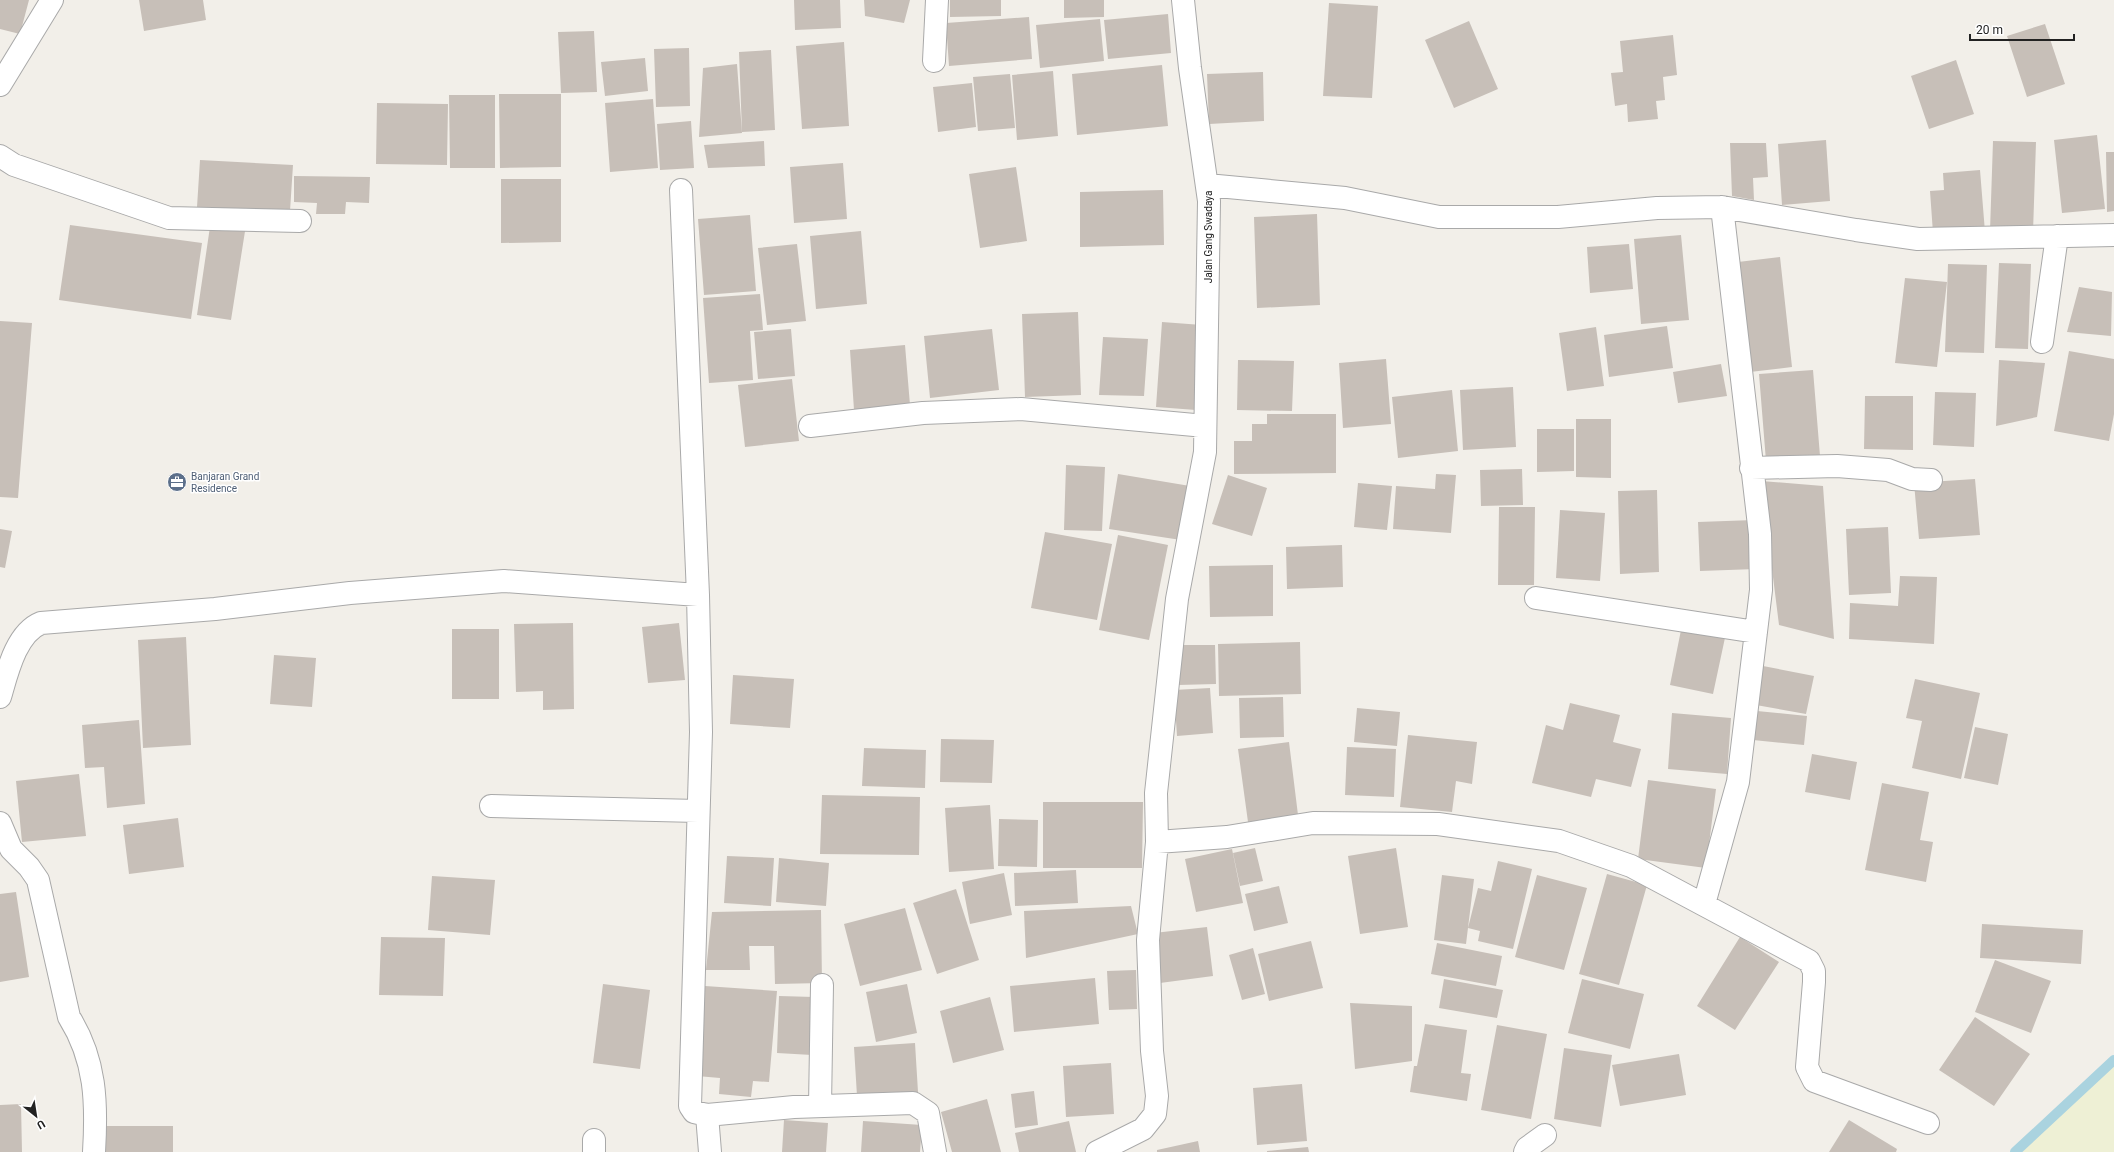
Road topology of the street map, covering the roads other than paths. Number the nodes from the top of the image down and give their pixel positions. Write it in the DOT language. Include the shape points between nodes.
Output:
graph roads {
  1 [pos="52,0"];
  2 [pos="937,0"];
  3 [pos="1183,0"];
  4 [pos="934,61"];
  5 [pos="0,85"];
  6 [pos="0,156"];
  7 [pos="1207,186"];
  8 [pos="681,190"];
  9 [pos="1722,207"];
  10 [pos="300,221"];
  11 [pos="2114,235"];
  12 [pos="2057,236"];
  13 [pos="2042,342"];
  14 [pos="810,426"];
  15 [pos="1205,426"];
  16 [pos="1751,468"];
  17 [pos="1931,480"];
  18 [pos="698,596"];
  19 [pos="1536,598"];
  20 [pos="1756,632"];
  21 [pos="3,674"];
  22 [pos="0,697"];
  23 [pos="491,806"];
  24 [pos="698,812"];
  25 [pos="0,823"];
  26 [pos="1157,842"];
  27 [pos="1704,904"];
  28 [pos="822,985"];
  29 [pos="820,1106"];
  30 [pos="707,1115"];
  31 [pos="1928,1123"];
  32 [pos="1545,1135"];
  33 [pos="1101,1151"];
  34 [pos="94,1152"];
  35 [pos="710,1152"];
  36 [pos="935,1152"];
  37 [pos="1525,1152"];
  1 -- 5 [label="street"];
  2 -- 4 [label="street"];
  3 -- 7 [label="street, Jalan Gang Swadaya"];
  6 -- 10 [label="street" via="14,166 169,218"];
  7 -- 9 [label="street" via="1345,198 1438,217 1558,218 1657,208"];
  7 -- 15 [label="street, Jalan Gang Swadaya" via="1209,201"];
  8 -- 18 [label="street"];
  9 -- 12 [label="street" via="1918,239"];
  9 -- 16 [label="street"];
  11 -- 12 [label="street"];
  12 -- 13 [label="street"];
  14 -- 15 [label="street" via="923,413 1021,409"];
  15 -- 26 [label="street, Jalan Gang Swadaya" via="1205,452 1177,599 1156,793"];
  16 -- 17 [label="street" via="1836,466 1888,470 1912,479"];
  16 -- 20 [label="street" via="1760,534 1761,590"];
  18 -- 21 [label="street" via="504,581 41,623 26,632"];
  18 -- 24 [label="street" via="701,732"];
  19 -- 20 [label="street"];
  20 -- 27 [label="street" via="1738,782"];
  21 -- 22 [label="street"];
  23 -- 24 [label="street"];
  24 -- 30 [label="street" via="690,1106 694,1112"];
  25 -- 34 [label="street" via="11,849 38,880 69,1017 78,1031 88,1057 96,1100"];
  26 -- 27 [label="street" via="1227,837 1313,823 1438,824 1559,841 1631,866"];
  26 -- 33 [label="street, Jalan Gang Swadaya" via="1148,940 1152,1051 1157,1096 1155,1114 1143,1129"];
  27 -- 31 [label="street" via="1809,961 1814,971 1814,982 1807,1067 1814,1082"];
  28 -- 29 [label="street"];
  29 -- 30 [label="street"];
  29 -- 36 [label="street" via="913,1103 928,1113"];
  30 -- 35 [label="street"];
  32 -- 37 [label="street"];
}
